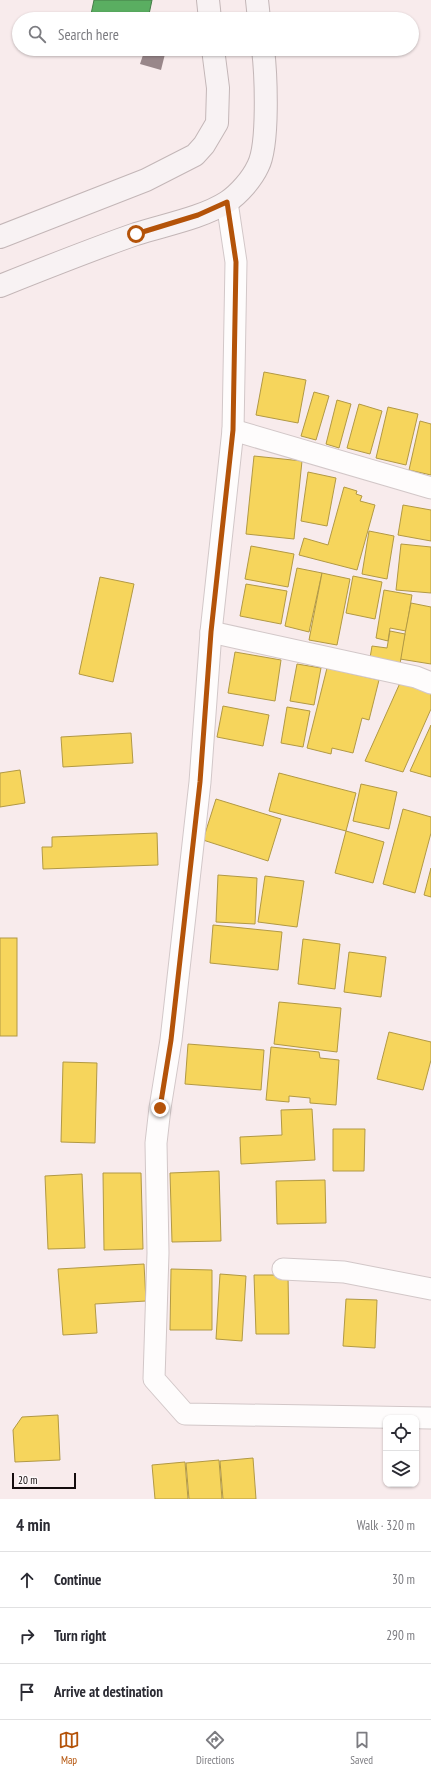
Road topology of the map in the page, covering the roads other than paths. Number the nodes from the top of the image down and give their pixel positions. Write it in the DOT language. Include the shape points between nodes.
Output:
graph roads {
  1 [pos="208,0"];
  2 [pos="257,0"];
  3 [pos="209,12"];
  4 [pos="258,12"];
  5 [pos="214,56"];
  6 [pos="264,56"];
  7 [pos="227,202"];
  8 [pos="0,237"];
  9 [pos="0,286"];
  10 [pos="233,430"];
  11 [pos="431,488"];
  12 [pos="211,632"];
  13 [pos="431,683"];
  14 [pos="283,1269"];
  15 [pos="431,1289"];
  16 [pos="431,1418"];
  1 -- 3 [label="main road"];
  2 -- 4 [label="main road"];
  5 -- 8 [label="main road" via="218,88 217,123 195,156 146,180"];
  6 -- 7 [label="main road" via="265,145 259,166 246,184"];
  7 -- 9 [label="main road" via="198,215 74,256"];
  7 -- 10 [label="street" via="236,262"];
  10 -- 11 [label="street"];
  10 -- 12 [label="street"];
  12 -- 13 [label="street"];
  12 -- 16 [label="street" via="200,782 171,1040 156,1142 158,1253 154,1379 185,1414"];
  14 -- 15 [label="street" via="344,1272"];
}
